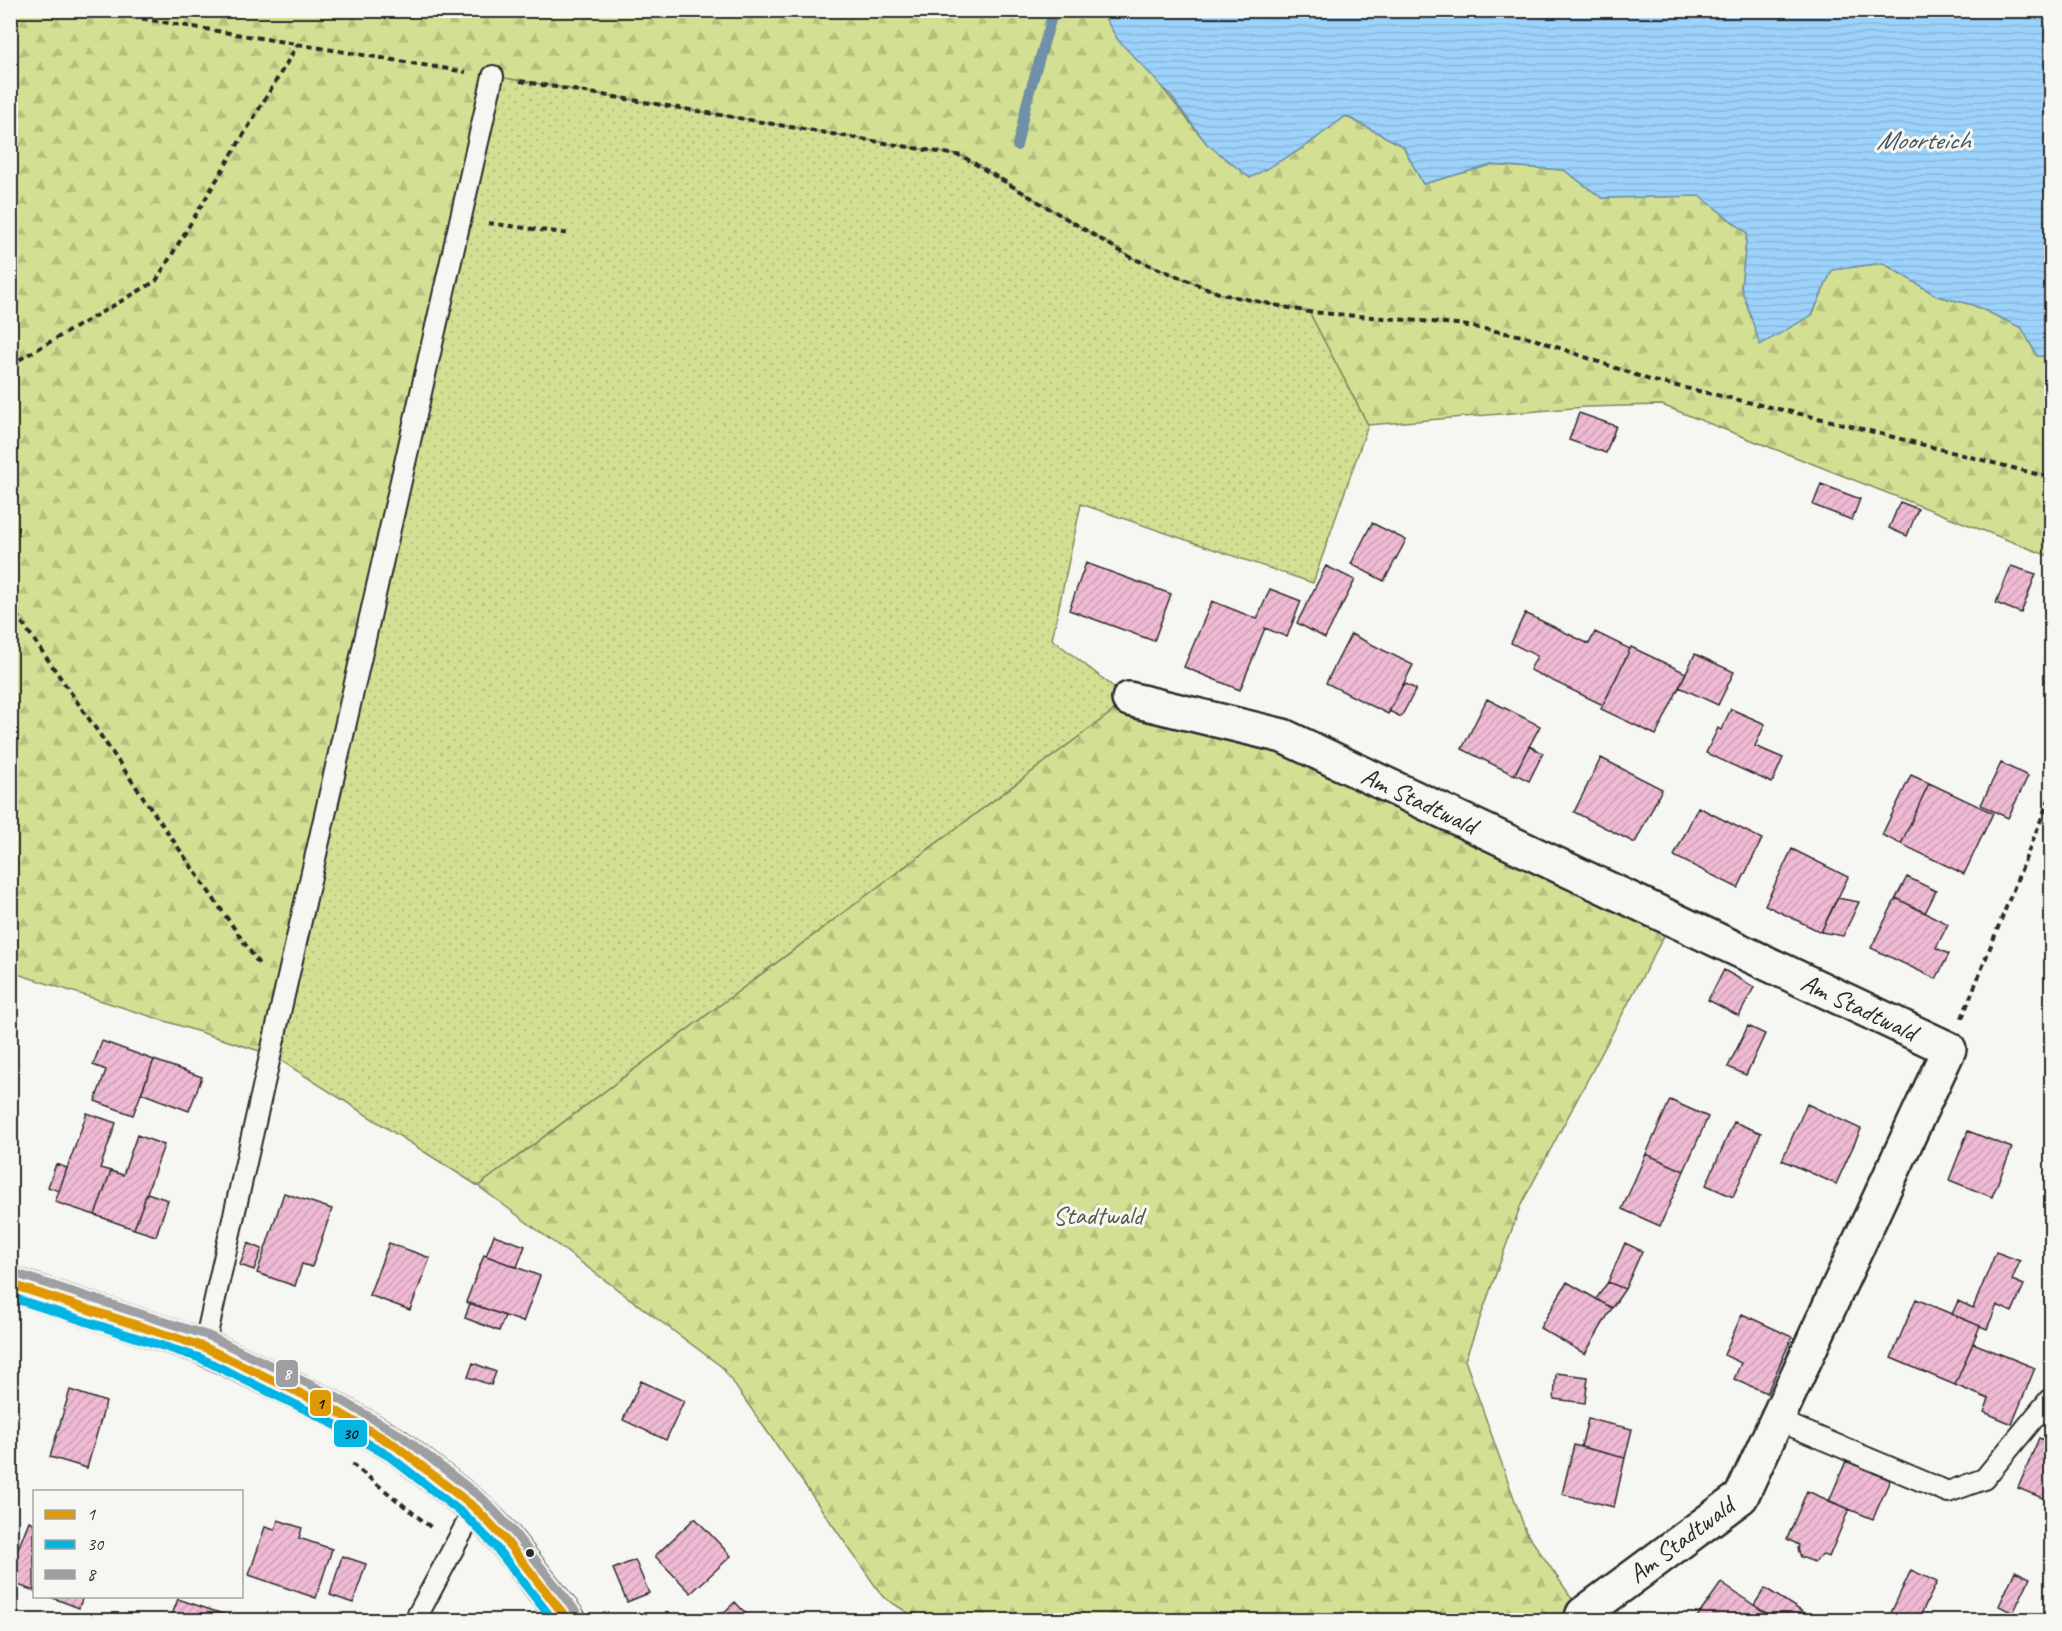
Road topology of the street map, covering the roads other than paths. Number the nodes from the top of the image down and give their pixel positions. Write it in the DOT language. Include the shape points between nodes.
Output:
graph roads {
  1 [pos="493,76"];
  2 [pos="1129,699"];
  3 [pos="10,1284"];
  4 [pos="204,1347"];
  5 [pos="2049,1400"];
  6 [pos="1775,1419"];
  7 [pos="475,1508"];
  8 [pos="415,1620"];
  9 [pos="566,1620"];
  10 [pos="1581,1620"];
  1 -- 4 [label="lane"];
  2 -- 6 [label="street, Am Stadtwald" via="1283,736 1949,1049"];
  3 -- 4 [label="street"];
  4 -- 7 [label="street" via="331,1408 396,1446"];
  5 -- 6 [label="lane" via="1984,1479 1948,1492"];
  6 -- 10 [label="street, Am Stadtwald" via="1741,1497 1583,1614"];
  7 -- 8 [label="lane"];
  7 -- 9 [label="street" via="503,1537"];
}
